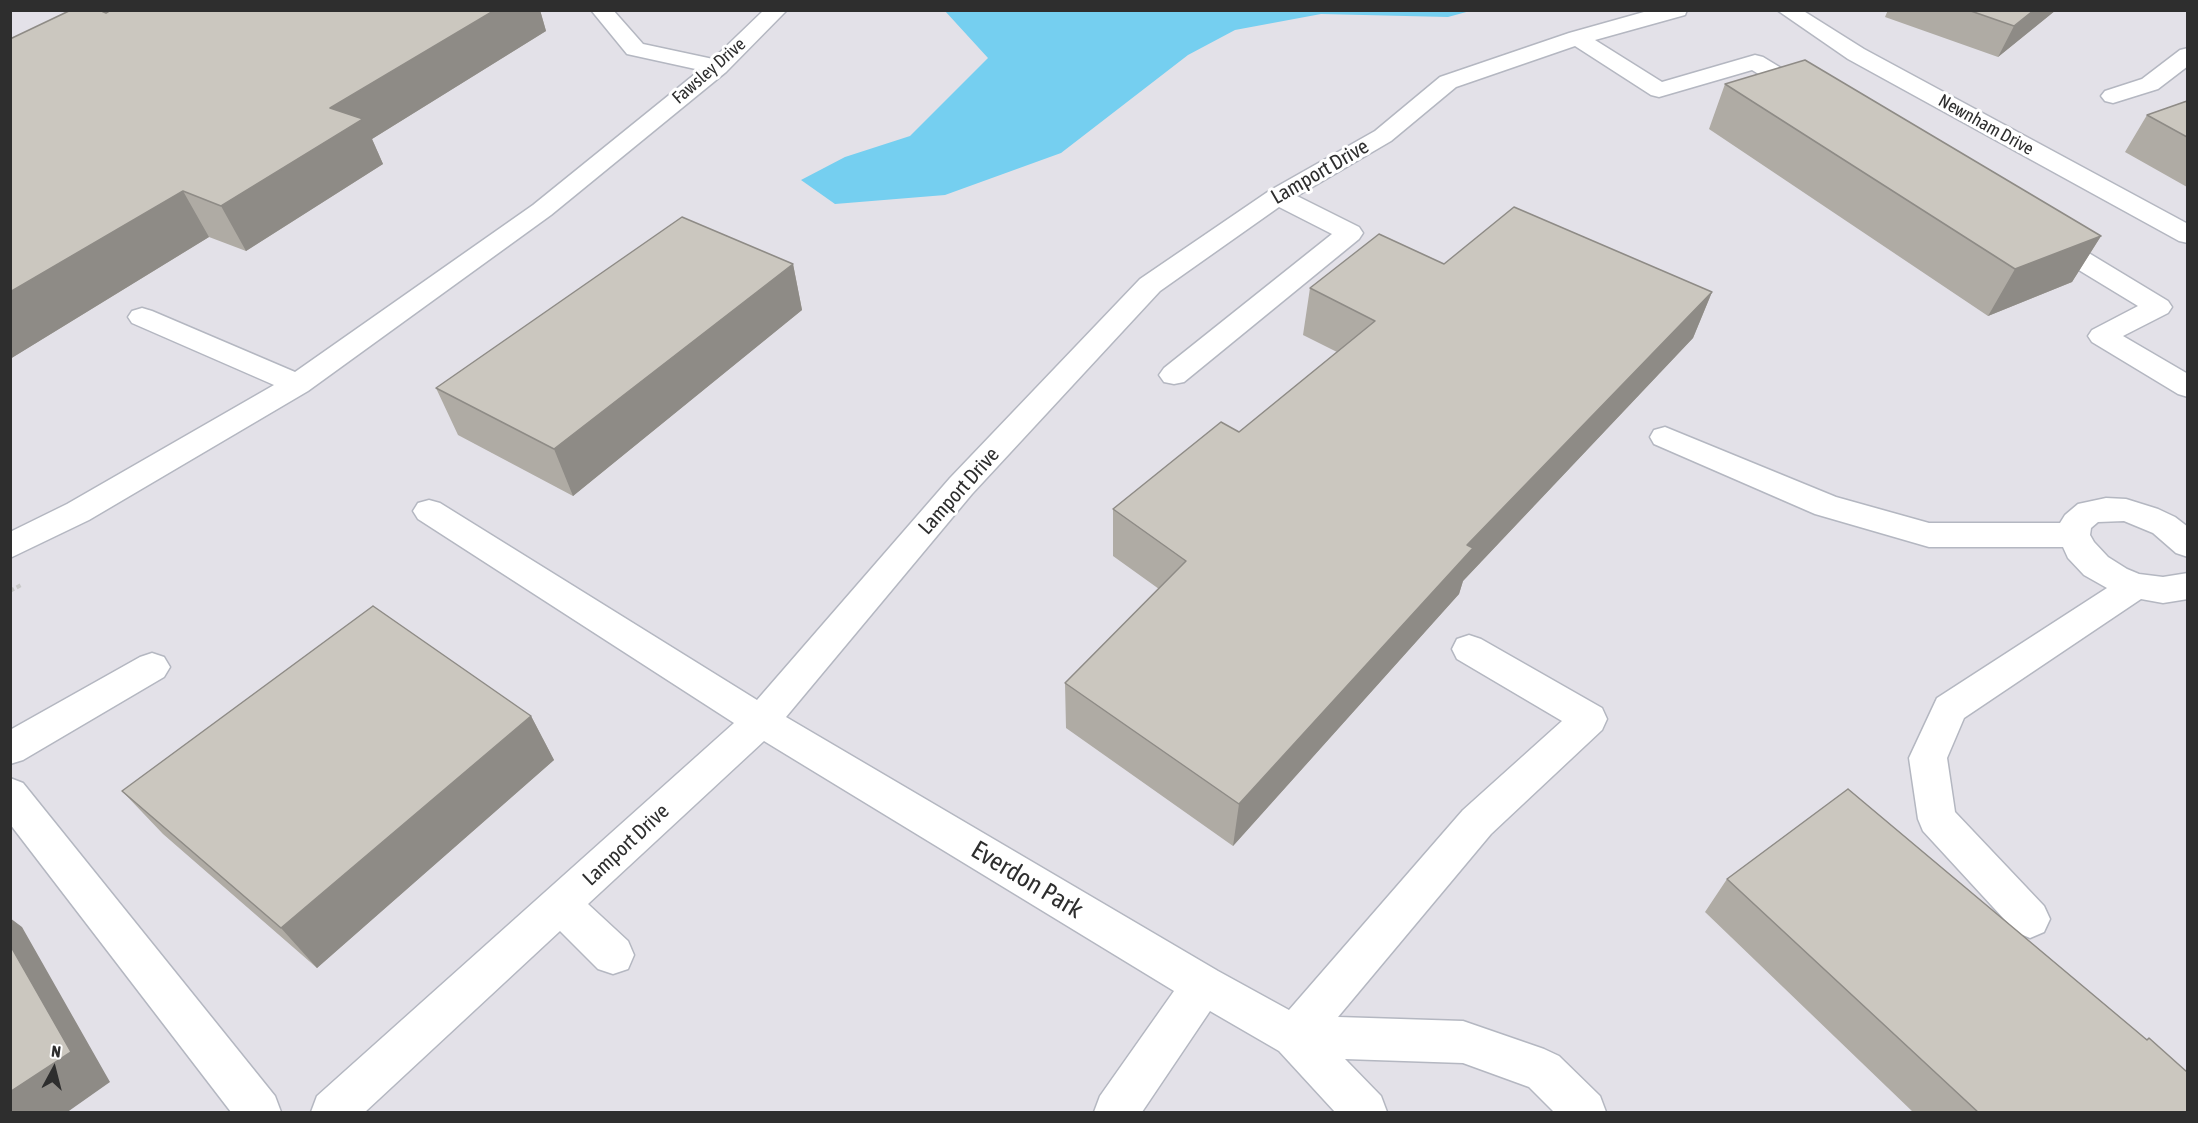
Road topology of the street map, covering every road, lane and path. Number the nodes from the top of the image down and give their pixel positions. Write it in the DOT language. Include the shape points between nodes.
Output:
graph roads {
  1 [pos="601,10"];
  2 [pos="777,10"];
  3 [pos="1677,10"];
  4 [pos="1787,10"];
  5 [pos="1577,38"];
  6 [pos="2187,56"];
  7 [pos="718,67"];
  8 [pos="2113,96"];
  9 [pos="1822,103"];
  10 [pos="1278,196"];
  11 [pos="2029,228"];
  12 [pos="2187,235"];
  13 [pos="142,317"];
  14 [pos="1174,375"];
  15 [pos="298,384"];
  16 [pos="2187,387"];
  17 [pos="1665,437"];
  18 [pos="429,511"];
  19 [pos="2180,526"];
  20 [pos="2074,535"];
  21 [pos="10,546"];
  22 [pos="2187,585"];
  23 [pos="2136,586"];
  24 [pos="1469,649"];
  25 [pos="152,666"];
  26 [pos="761,721"];
  27 [pos="10,749"];
  28 [pos="10,795"];
  29 [pos="561,905"];
  30 [pos="2030,919"];
  31 [pos="613,955"];
  32 [pos="1203,985"];
  33 [pos="1294,1035"];
  34 [pos="259,1113"];
  35 [pos="333,1113"];
  36 [pos="1116,1113"];
  37 [pos="1365,1113"];
  38 [pos="1584,1113"];
  1 -- 7 [label="street" via="635,49"];
  2 -- 7 [label="street, Fawsley Drive"];
  3 -- 5 [label="street, Lamport Drive"];
  4 -- 12 [label="street, Newnham Drive" via="1856,54"];
  5 -- 9 [label="street" via="1659,90 1755,62"];
  5 -- 10 [label="street, Lamport Drive" via="1448,82 1383,136"];
  6 -- 8 [label="street" via="2151,84"];
  7 -- 15 [label="street, Fawsley Drive" via="542,210"];
  10 -- 14 [label="street" via="1350,232"];
  10 -- 26 [label="street, Lamport Drive" via="1150,285 961,486"];
  11 -- 16 [label="street" via="2158,307 2102,336"];
  13 -- 15 [label="street"];
  15 -- 21 [label="street, Fawsley Drive" via="78,512"];
  17 -- 20 [label="street" via="1826,506 1929,535"];
  18 -- 26 [label="street, Everdon Park"];
  19 -- 20 [label="street" via="2126,510 2106,509 2090,512 2076,523"];
  20 -- 23 [label="street" via="2080,549 2096,566"];
  22 -- 23 [label="street" via="2163,590"];
  23 -- 30 [label="street" via="1950,708 1928,758 1937,819"];
  24 -- 33 [label="street" via="1589,719 1477,822"];
  25 -- 27 [label="street"];
  26 -- 29 [label="street, Lamport Drive"];
  26 -- 32 [label="street, Everdon Park"];
  28 -- 34 [label="street"];
  29 -- 31 [label="street"];
  29 -- 35 [label="street, Lamport Drive"];
  32 -- 33 [label="street, Everdon Park"];
  32 -- 36 [label="street"];
  33 -- 37 [label="street"];
  33 -- 38 [label="street" via="1463,1042 1544,1071"];
}
